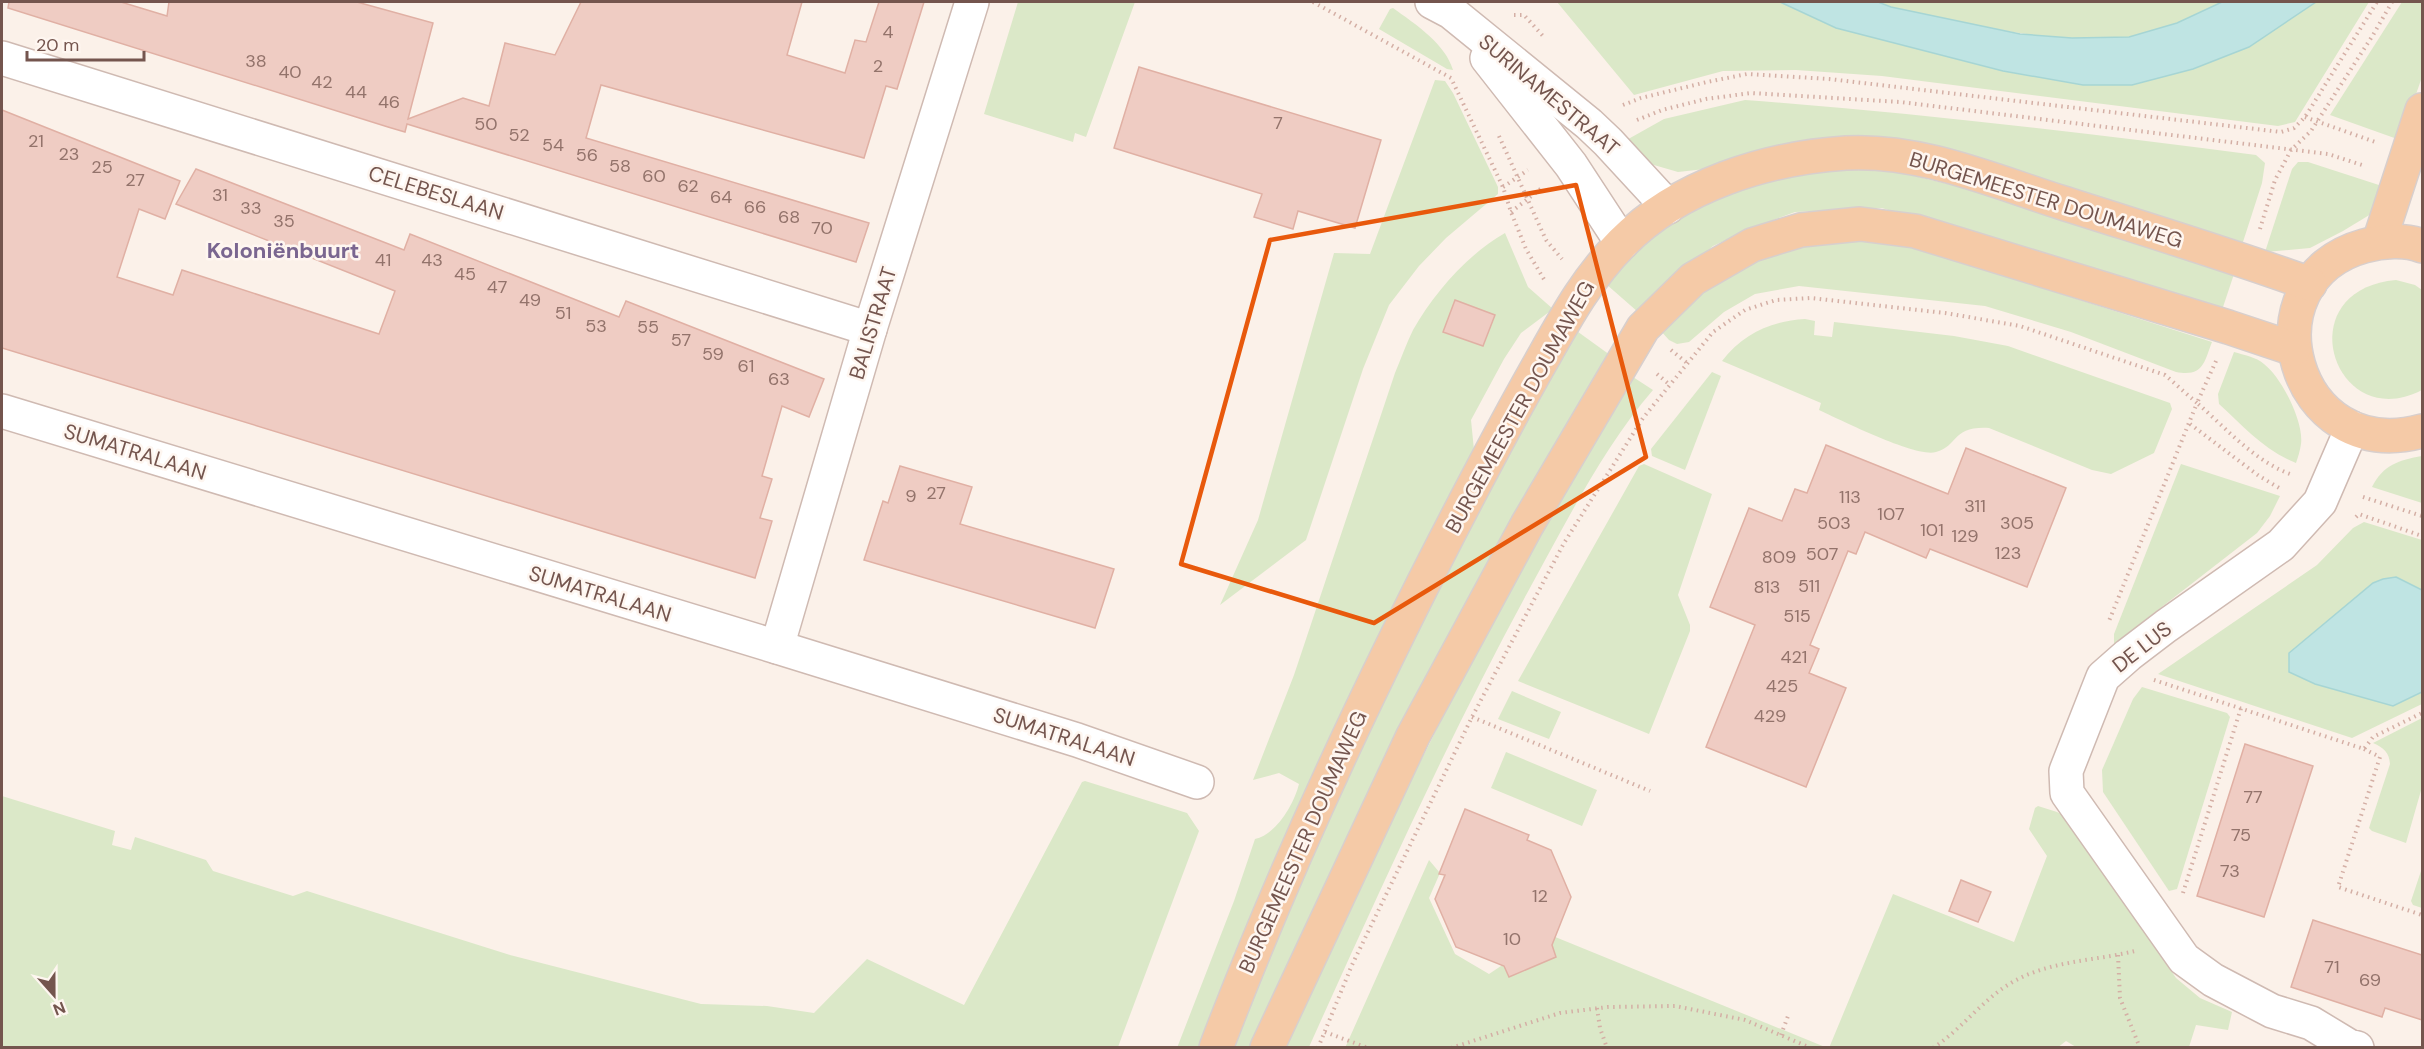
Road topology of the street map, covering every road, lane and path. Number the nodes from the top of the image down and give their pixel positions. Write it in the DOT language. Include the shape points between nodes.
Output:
graph roads {
  1 [pos="972,2"];
  2 [pos="1314,2"];
  3 [pos="2377,2"];
  4 [pos="2392,2"];
  5 [pos="1447,5"];
  6 [pos="2,58"];
  7 [pos="2422,110"];
  8 [pos="2305,117"];
  9 [pos="2317,122"];
  10 [pos="1589,124"];
  11 [pos="1557,147"];
  12 [pos="2291,150"];
  13 [pos="2408,153"];
  14 [pos="1503,187"];
  15 [pos="1668,207"];
  16 [pos="2379,242"];
  17 [pos="1622,243"];
  18 [pos="2422,246"];
  19 [pos="2310,284"];
  20 [pos="1573,305"];
  21 [pos="870,329"];
  22 [pos="2294,349"];
  23 [pos="1629,350"];
  24 [pos="1670,385"];
  25 [pos="2,411"];
  26 [pos="2189,424"];
  27 [pos="2352,428"];
  28 [pos="2422,431"];
  29 [pos="2320,502"];
  30 [pos="2359,514"];
  31 [pos="2108,623"];
  32 [pos="777,646"];
  33 [pos="2128,655"];
  34 [pos="2241,708"];
  35 [pos="2422,713"];
  36 [pos="1472,717"];
  37 [pos="2364,749"];
  38 [pos="1197,782"];
  39 [pos="1650,791"];
  40 [pos="2422,915"];
  41 [pos="2169,936"];
  42 [pos="2118,955"];
  43 [pos="1597,1008"];
  44 [pos="1788,1016"];
  45 [pos="1325,1032"];
  46 [pos="1781,1035"];
  47 [pos="1216,1047"];
  48 [pos="1267,1047"];
  49 [pos="1318,1047"];
  50 [pos="1368,1047"];
  51 [pos="1451,1047"];
  52 [pos="1607,1047"];
  53 [pos="1810,1047"];
  54 [pos="1933,1047"];
  55 [pos="2140,1047"];
  56 [pos="2357,1047"];
  1 -- 21 [label="street, BALISTRAAT"];
  2 -- 14 [label="path" via="1451,78"];
  3 -- 8 [label="path"];
  4 -- 9 [label="path"];
  5 -- 10 [label="street, SURINAMESTRAAT"];
  5 -- 11 [label="street, SURINAMESTRAAT"];
  6 -- 21 [label="street, CELEBESLAAN"];
  7 -- 13 [label="main road"];
  8 -- 9 [label="path"];
  8 -- 10 [label="path" via="2294,128 2281,132 1748,74 1641,99"];
  9 -- 12 [label="path"];
  9 -- 13 [label="path"];
  10 -- 15 [label="street, SURINAMESTRAAT"];
  11 -- 14 [label="path"];
  11 -- 17 [label="street, SURINAMESTRAAT"];
  13 -- 16 [label="main road"];
  14 -- 20 [label="path" via="1526,249 1544,281"];
  15 -- 17 [label="main road, BURGEMEESTER DOUMAWEG"];
  15 -- 19 [label="main road, BURGEMEESTER DOUMAWEG" via="1721,180 1787,160 1849,153 1915,157"];
  16 -- 18 [label="main road"];
  16 -- 19 [label="main road" via="2352,249 2329,264"];
  17 -- 20 [label="main road, BURGEMEESTER DOUMAWEG"];
  19 -- 22 [label="main road" via="2300,305"];
  20 -- 47 [label="main road, BURGEMEESTER DOUMAWEG" via="1510,416 1392,645 1318,799"];
  21 -- 32 [label="street, BALISTRAAT"];
  22 -- 23 [label="main road" via="1915,231 1860,224 1801,230 1752,245 1693,279 1643,328"];
  22 -- 27 [label="main road" via="2313,397 2330,415"];
  23 -- 24 [label="path"];
  23 -- 48 [label="main road" via="1527,525 1413,736"];
  24 -- 26 [label="path" via="1713,332 1745,310 1776,300 1810,298 2020,326 2165,375 2197,403"];
  24 -- 36 [label="path" via="1600,482"];
  25 -- 32 [label="street, SUMATRALAAN"];
  26 -- 29 [label="path" via="2259,477 2288,493"];
  26 -- 31 [label="path"];
  27 -- 28 [label="main road" via="2398,436"];
  27 -- 29 [label="street, DE LUS"];
  29 -- 30 [label="path"];
  29 -- 33 [label="street, DE LUS" via="2282,545"];
  32 -- 38 [label="street, SUMATRALAAN"];
  33 -- 34 [label="path" via="2144,676"];
  33 -- 41 [label="street, DE LUS" via="2103,677 2066,771 2067,793"];
  34 -- 37 [label="path"];
  34 -- 41 [label="path"];
  35 -- 37 [label="path" via="2373,737"];
  36 -- 39 [label="path"];
  36 -- 45 [label="path" via="1352,965"];
  37 -- 40 [label="path" via="2380,757 2338,887"];
  41 -- 42 [label="path" via="2150,947"];
  41 -- 56 [label="street, DE LUS" via="2184,959 2213,980 2272,1011 2311,1023"];
  42 -- 54 [label="path" via="2042,969 2013,982"];
  42 -- 55 [label="path" via="2120,998"];
  43 -- 46 [label="path" via="1675,1006 1745,1020"];
  43 -- 51 [label="path" via="1560,1013"];
  43 -- 52 [label="path"];
  44 -- 46 [label="path"];
  45 -- 49 [label="path"];
  45 -- 50 [label="path"];
  46 -- 53 [label="path"];
}
